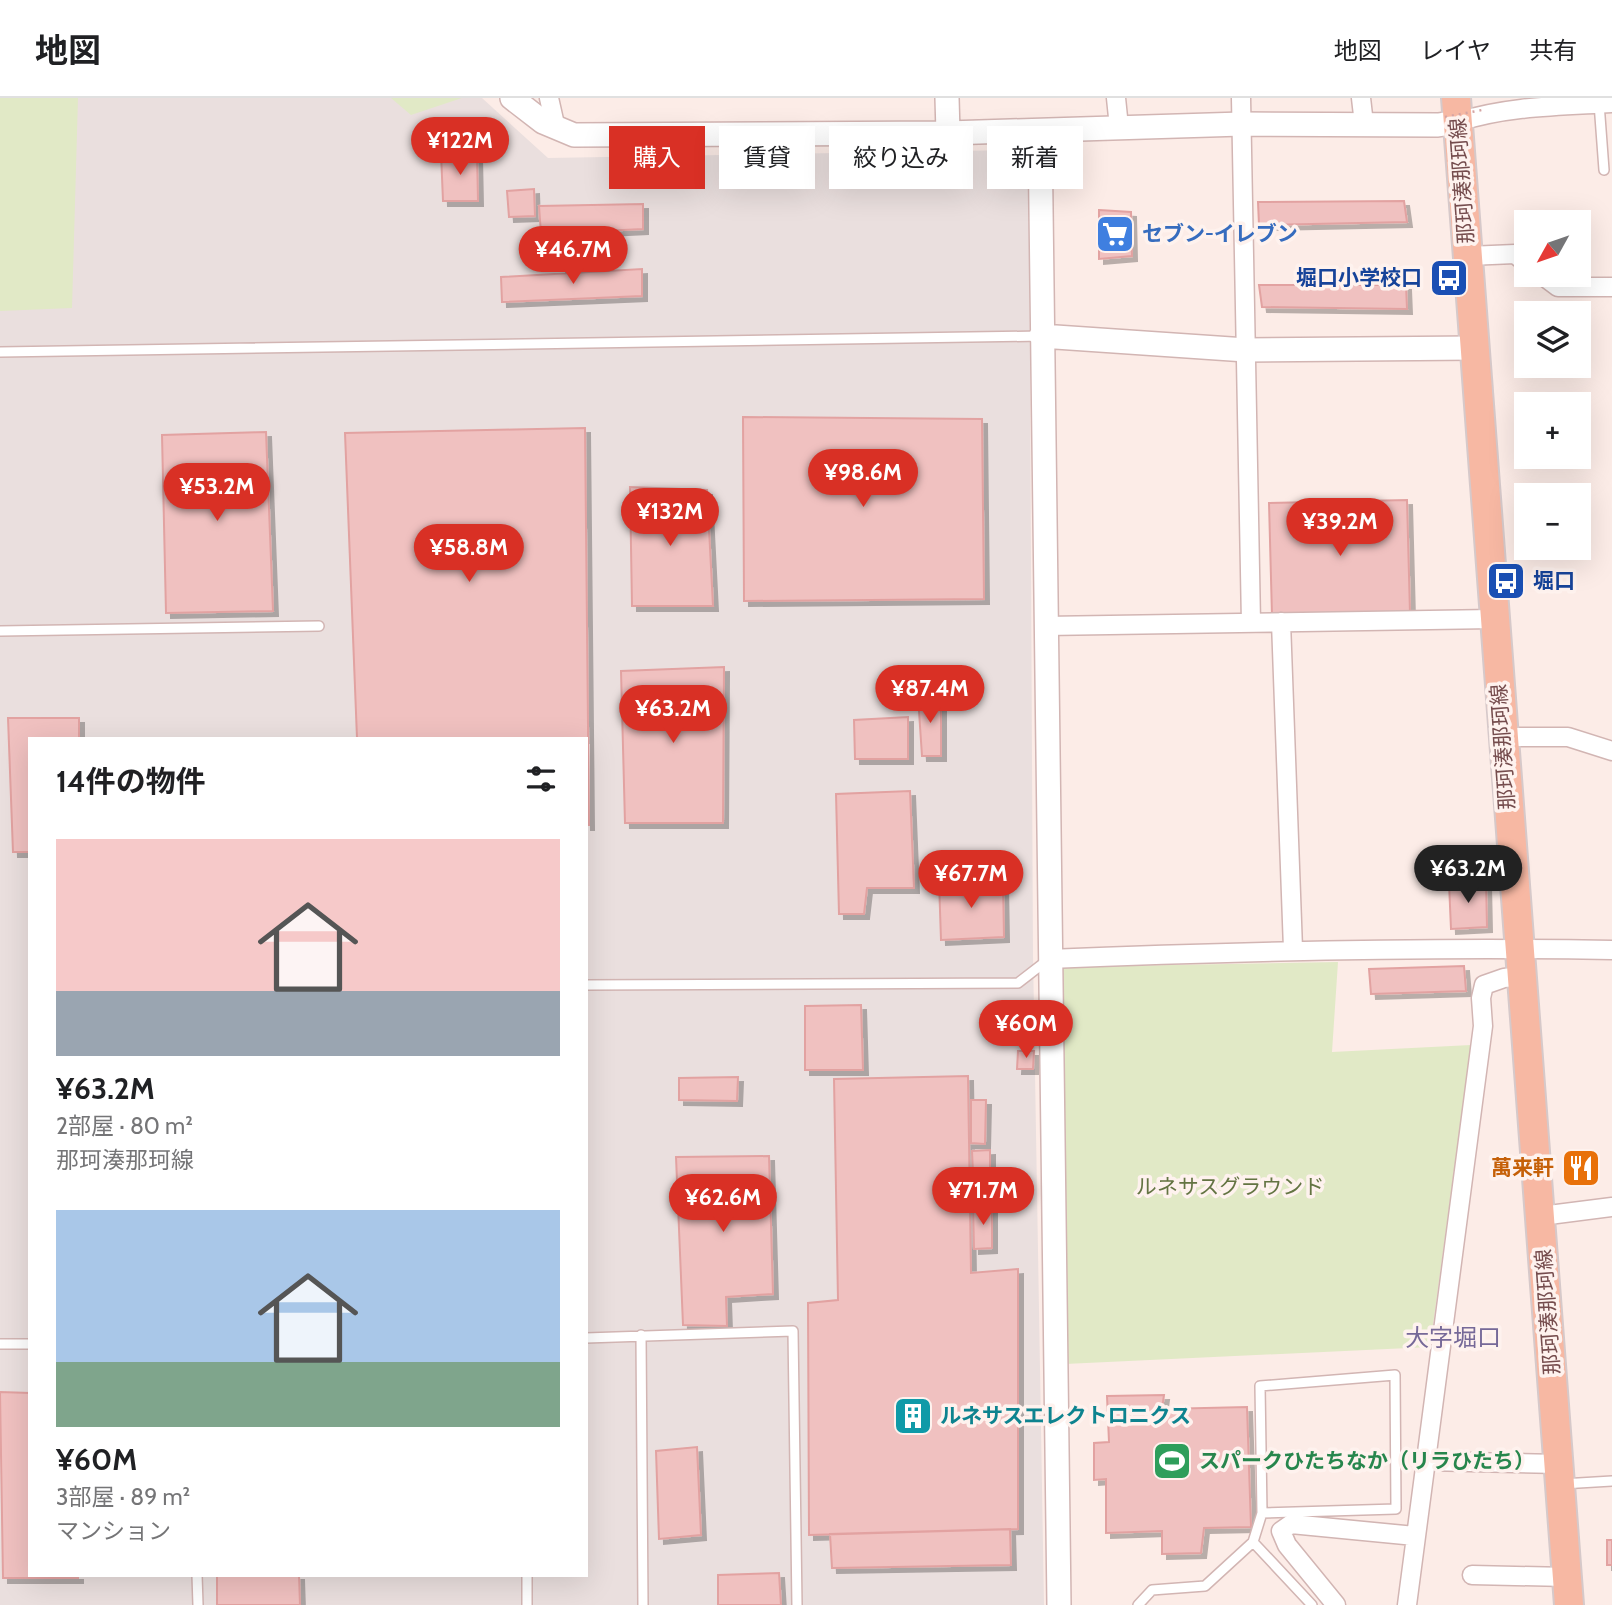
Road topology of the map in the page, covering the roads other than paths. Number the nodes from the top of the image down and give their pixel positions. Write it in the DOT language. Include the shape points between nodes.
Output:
graph roads {
  1 [pos="512,98"];
  2 [pos="549,98"];
  3 [pos="947,98"];
  4 [pos="1116,98"];
  5 [pos="1241,98"];
  6 [pos="1361,98"];
  7 [pos="1606,103"];
  8 [pos="1460,112"];
  9 [pos="1242,124"];
  10 [pos="1364,124"];
  11 [pos="948,126"];
  12 [pos="1119,127"];
  13 [pos="556,129"];
  14 [pos="1083,129"];
  15 [pos="829,134"];
  16 [pos="1604,170"];
  17 [pos="1040,189"];
  18 [pos="1514,254"];
  19 [pos="1468,256"];
  20 [pos="1591,287"];
  21 [pos="1612,287"];
  22 [pos="1041,336"];
  23 [pos="1475,348"];
  24 [pos="1246,350"];
  25 [pos="0,352"];
  26 [pos="1493,618"];
  27 [pos="1281,622"];
  28 [pos="1251,623"];
  29 [pos="318,626"];
  30 [pos="1045,626"];
  31 [pos="0,631"];
  32 [pos="1503,737"];
  33 [pos="1612,751"];
  34 [pos="1519,948"];
  35 [pos="1293,949"];
  36 [pos="1612,950"];
  37 [pos="1049,959"];
  38 [pos="1522,976"];
  39 [pos="588,985"];
  40 [pos="1612,1207"];
  41 [pos="1541,1216"];
  42 [pos="641,1335"];
  43 [pos="588,1338"];
  44 [pos="0,1344"];
  45 [pos="28,1344"];
  46 [pos="1425,1461"];
  47 [pos="1560,1474"];
  48 [pos="1612,1481"];
  49 [pos="1262,1513"];
  50 [pos="1415,1536"];
  51 [pos="1253,1542"];
  52 [pos="1472,1575"];
  53 [pos="197,1577"];
  54 [pos="527,1577"];
  55 [pos="1567,1577"];
  56 [pos="198,1605"];
  57 [pos="527,1605"];
  58 [pos="643,1605"];
  59 [pos="797,1605"];
  60 [pos="1059,1605"];
  61 [pos="1138,1605"];
  62 [pos="1312,1605"];
  63 [pos="1336,1605"];
  64 [pos="1406,1605"];
  65 [pos="1569,1605"];
  1 -- 13 [label="street"];
  2 -- 13 [label="street"];
  3 -- 11 [label="street"];
  4 -- 12 [label="street"];
  5 -- 9 [label="street"];
  6 -- 10 [label="street"];
  7 -- 8 [label="street"];
  7 -- 16 [label="lane"];
  8 -- 10 [label="street" via="1438,125"];
  8 -- 19 [label="main road, 那珂湊那珂線"];
  9 -- 10 [label="street"];
  9 -- 12 [label="street"];
  9 -- 24 [label="street"];
  12 -- 14 [label="street"];
  13 -- 15 [label="street" via="574,135"];
  17 -- 22 [label="street"];
  18 -- 19 [label="street"];
  19 -- 23 [label="main road, 那珂湊那珂線"];
  20 -- 21 [label="street"];
  22 -- 24 [label="street"];
  22 -- 25 [label="lane"];
  22 -- 30 [label="street"];
  23 -- 24 [label="street"];
  23 -- 26 [label="main road, 那珂湊那珂線"];
  24 -- 28 [label="street"];
  26 -- 27 [label="street"];
  26 -- 32 [label="main road, 那珂湊那珂線"];
  27 -- 28 [label="street"];
  27 -- 35 [label="street"];
  28 -- 30 [label="street"];
  29 -- 31 [label="lane"];
  30 -- 37 [label="street"];
  32 -- 33 [label="street" via="1568,737"];
  32 -- 34 [label="main road, 那珂湊那珂線"];
  34 -- 35 [label="street"];
  34 -- 36 [label="street"];
  34 -- 38 [label="main road, 那珂湊那珂線"];
  35 -- 37 [label="street"];
  37 -- 39 [label="lane" via="1018,983"];
  37 -- 60 [label="street"];
  38 -- 41 [label="main road, 那珂湊那珂線"];
  38 -- 46 [label="street" via="1485,985 1481,998 1483,1026"];
  40 -- 41 [label="street"];
  41 -- 47 [label="main road, 那珂湊那珂線"];
  42 -- 43 [label="lane"];
  42 -- 58 [label="lane"];
  42 -- 59 [label="lane" via="793,1331"];
  44 -- 45 [label="lane"];
  46 -- 47 [label="street"];
  46 -- 50 [label="street"];
  47 -- 48 [label="lane"];
  47 -- 55 [label="main road, 那珂湊那珂線"];
  49 -- 49 [label="lane" via="1260,1386 1395,1376 1396,1509"];
  49 -- 51 [label="lane"];
  50 -- 63 [label="street" via="1291,1524 1281,1531 1287,1545"];
  50 -- 64 [label="street"];
  51 -- 61 [label="lane" via="1205,1586 1152,1590"];
  51 -- 62 [label="lane"];
  52 -- 55 [label="street"];
  53 -- 56 [label="lane"];
  54 -- 57 [label="lane"];
  55 -- 65 [label="main road, 那珂湊那珂線"];
}
